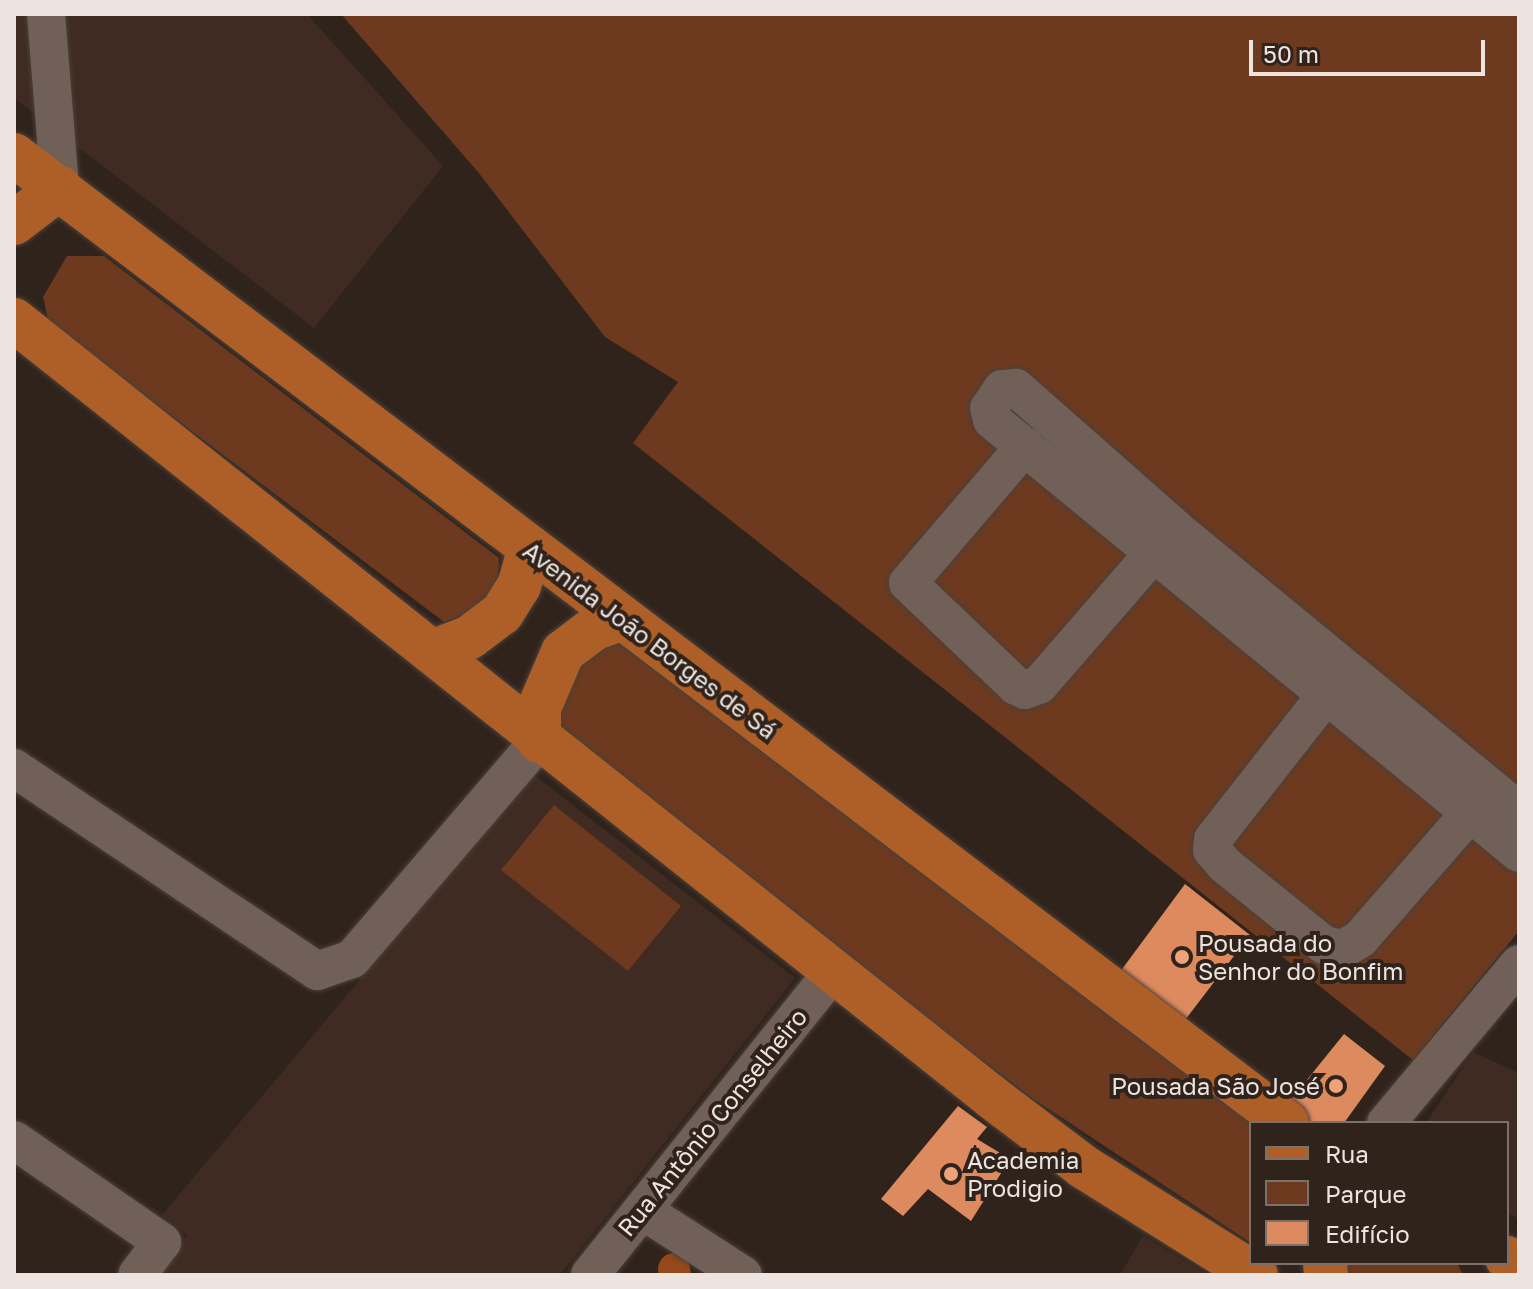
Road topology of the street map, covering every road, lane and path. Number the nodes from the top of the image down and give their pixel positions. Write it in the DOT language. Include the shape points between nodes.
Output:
graph roads {
  1 [pos="46,14"];
  2 [pos="14,155"];
  3 [pos="60,188"];
  4 [pos="14,223"];
  5 [pos="14,320"];
  6 [pos="1025,446"];
  7 [pos="1165,541"];
  8 [pos="530,548"];
  9 [pos="621,619"];
  10 [pos="432,652"];
  11 [pos="1335,683"];
  12 [pos="539,741"];
  13 [pos="14,768"];
  14 [pos="1493,805"];
  15 [pos="1519,853"];
  16 [pos="1519,964"];
  17 [pos="835,969"];
  18 [pos="1284,1121"];
  19 [pos="1388,1121"];
  20 [pos="14,1140"];
  21 [pos="642,1210"];
  22 [pos="137,1275"];
  23 [pos="590,1275"];
  24 [pos="743,1275"];
  25 [pos="1256,1275"];
  1 -- 3 [label="street"];
  2 -- 3 [label="main road, Avenida João Borges de Sá"];
  3 -- 4 [label="main road"];
  3 -- 8 [label="main road, Avenida João Borges de Sá"];
  5 -- 10 [label="main road"];
  6 -- 7 [label="street"];
  6 -- 7 [label="street" via="989,417 989,408 1005,387 1016,388"];
  6 -- 7 [label="street" via="908,583 1016,686 1025,690 1039,685"];
  7 -- 11 [label="street"];
  8 -- 9 [label="main road, Avenida João Borges de Sá"];
  8 -- 10 [label="main road" via="519,586 502,613 470,637"];
  9 -- 12 [label="main road" via="595,628 563,652 539,708"];
  9 -- 18 [label="main road, Avenida João Borges de Sá"];
  10 -- 12 [label="main road"];
  11 -- 14 [label="street"];
  11 -- 14 [label="street" via="1211,845 1225,865 1292,921 1324,945 1353,946"];
  12 -- 13 [label="street" via="341,967 317,971 300,965"];
  12 -- 17 [label="main road"];
  14 -- 15 [label="street"];
  16 -- 19 [label="street"];
  17 -- 21 [label="street, Rua Antônio Conselheiro"];
  17 -- 25 [label="main road" via="1084,1167"];
  20 -- 22 [label="street" via="162,1242"];
  21 -- 23 [label="street, Rua Antônio Conselheiro"];
  21 -- 24 [label="street"];
}
